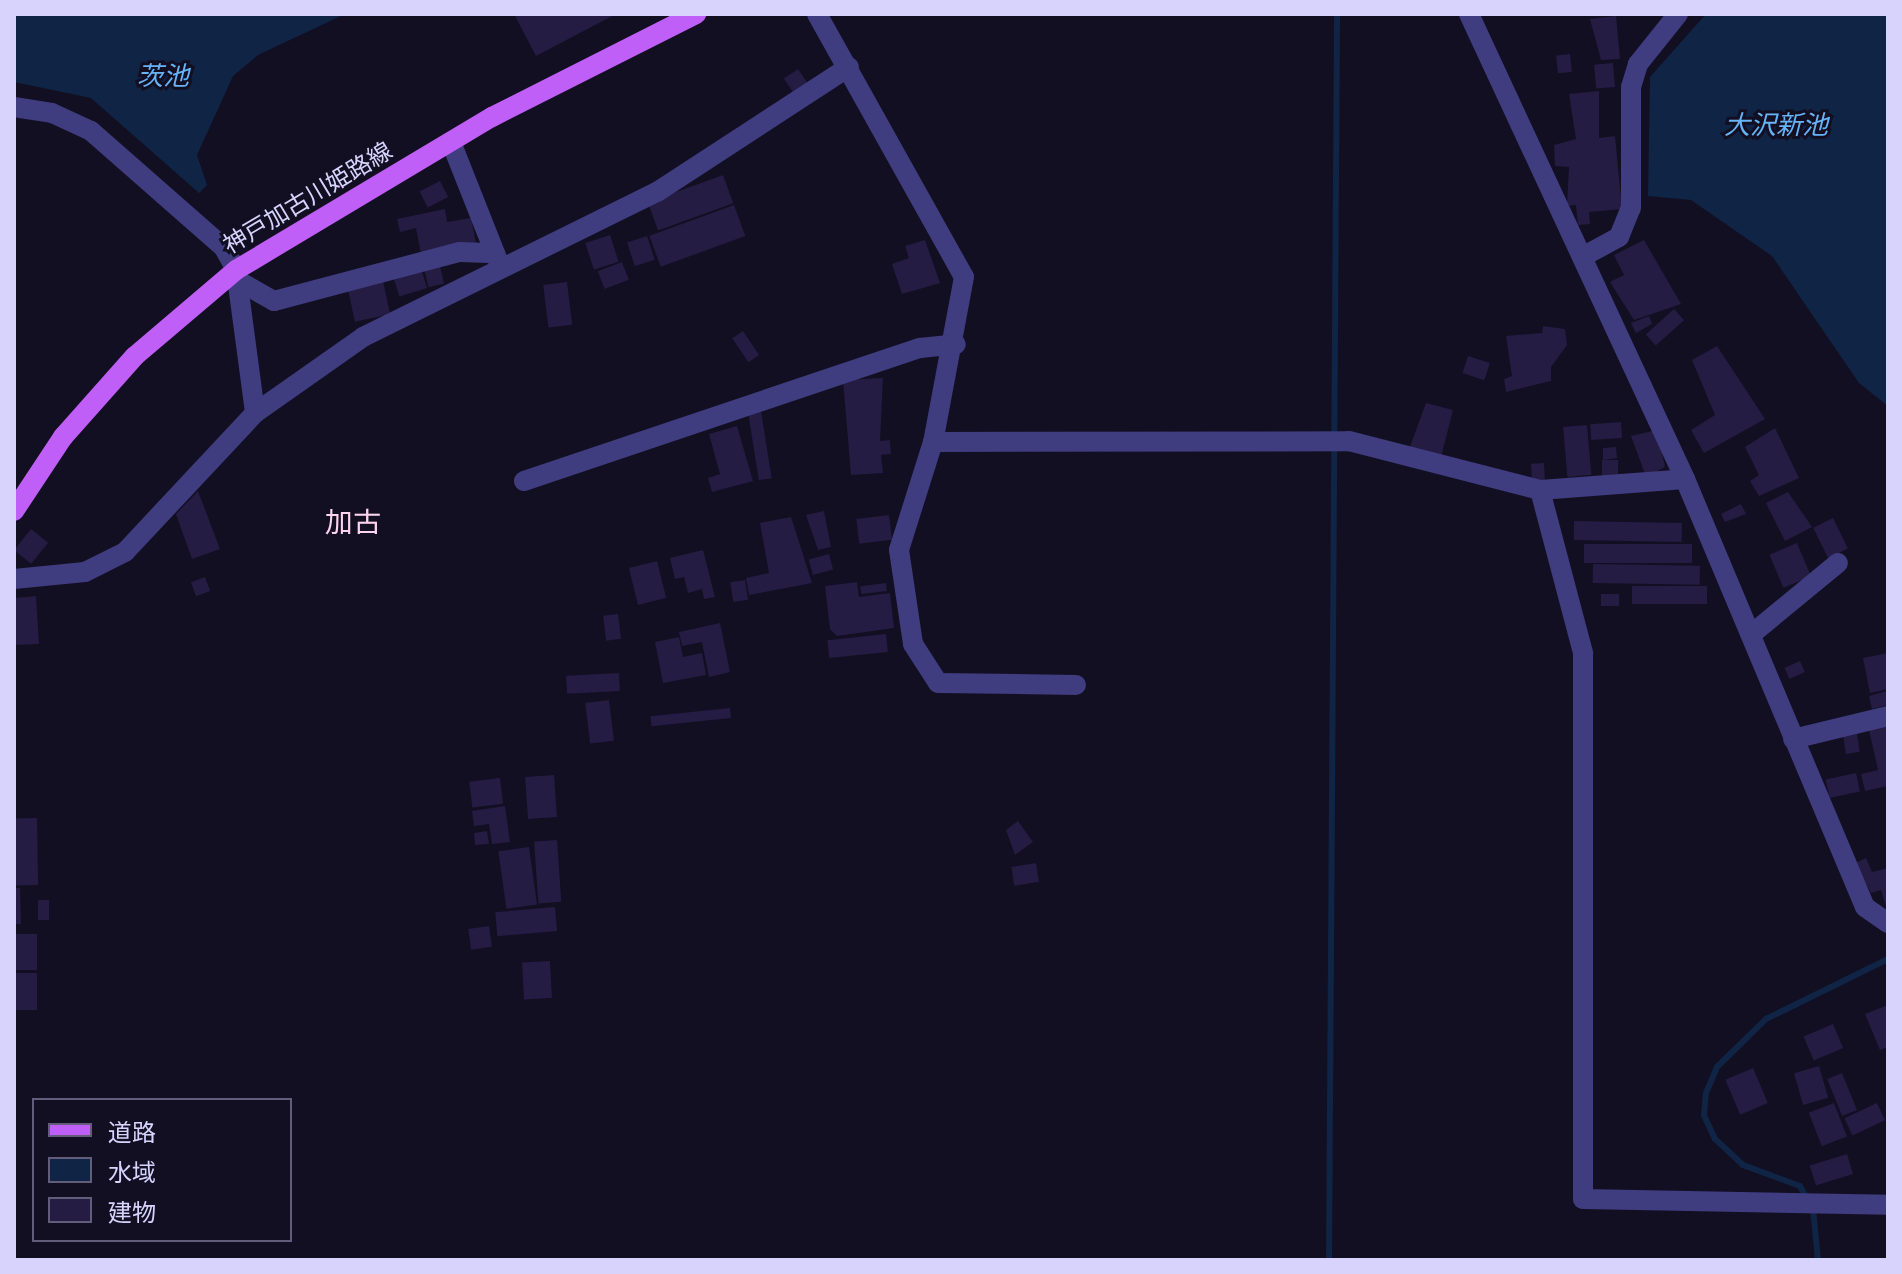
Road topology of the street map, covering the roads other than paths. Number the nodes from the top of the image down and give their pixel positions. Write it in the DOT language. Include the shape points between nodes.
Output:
graph roads {
  1 [pos="696,14"];
  2 [pos="817,14"];
  3 [pos="1469,14"];
  4 [pos="1678,14"];
  5 [pos="849,67"];
  6 [pos="14,107"];
  7 [pos="451,142"];
  8 [pos="1582,257"];
  9 [pos="498,261"];
  10 [pos="235,275"];
  11 [pos="956,344"];
  12 [pos="255,413"];
  13 [pos="933,442"];
  14 [pos="1685,479"];
  15 [pos="524,481"];
  16 [pos="1540,490"];
  17 [pos="14,511"];
  18 [pos="1838,563"];
  19 [pos="14,579"];
  20 [pos="1753,633"];
  21 [pos="1076,685"];
  22 [pos="1888,716"];
  23 [pos="1793,739"];
  24 [pos="1888,923"];
  25 [pos="1888,1205"];
  1 -- 7 [label="main road, 神戸加古川姫路線"];
  2 -- 5 [label="street"];
  3 -- 8 [label="street"];
  4 -- 8 [label="street" via="1638,64 1631,87 1631,208 1619,237"];
  5 -- 9 [label="street" via="716,159"];
  5 -- 11 [label="street" via="964,277"];
  6 -- 10 [label="street" via="52,113 91,131 224,248"];
  7 -- 9 [label="street"];
  7 -- 10 [label="main road, 神戸加古川姫路線"];
  8 -- 14 [label="street"];
  9 -- 10 [label="street" via="460,252 274,301"];
  9 -- 12 [label="street" via="363,337"];
  10 -- 12 [label="street"];
  10 -- 17 [label="main road, 神戸加古川姫路線" via="135,356 63,437"];
  11 -- 13 [label="street"];
  11 -- 15 [label="street" via="920,348"];
  12 -- 19 [label="street" via="125,552 85,572"];
  13 -- 16 [label="street" via="1349,441"];
  13 -- 21 [label="street" via="899,550 913,644 938,683"];
  14 -- 16 [label="street"];
  14 -- 20 [label="street"];
  16 -- 25 [label="street" via="1583,653 1583,1199"];
  18 -- 20 [label="street"];
  20 -- 23 [label="street"];
  22 -- 23 [label="street"];
  23 -- 24 [label="street" via="1865,907"];
}
